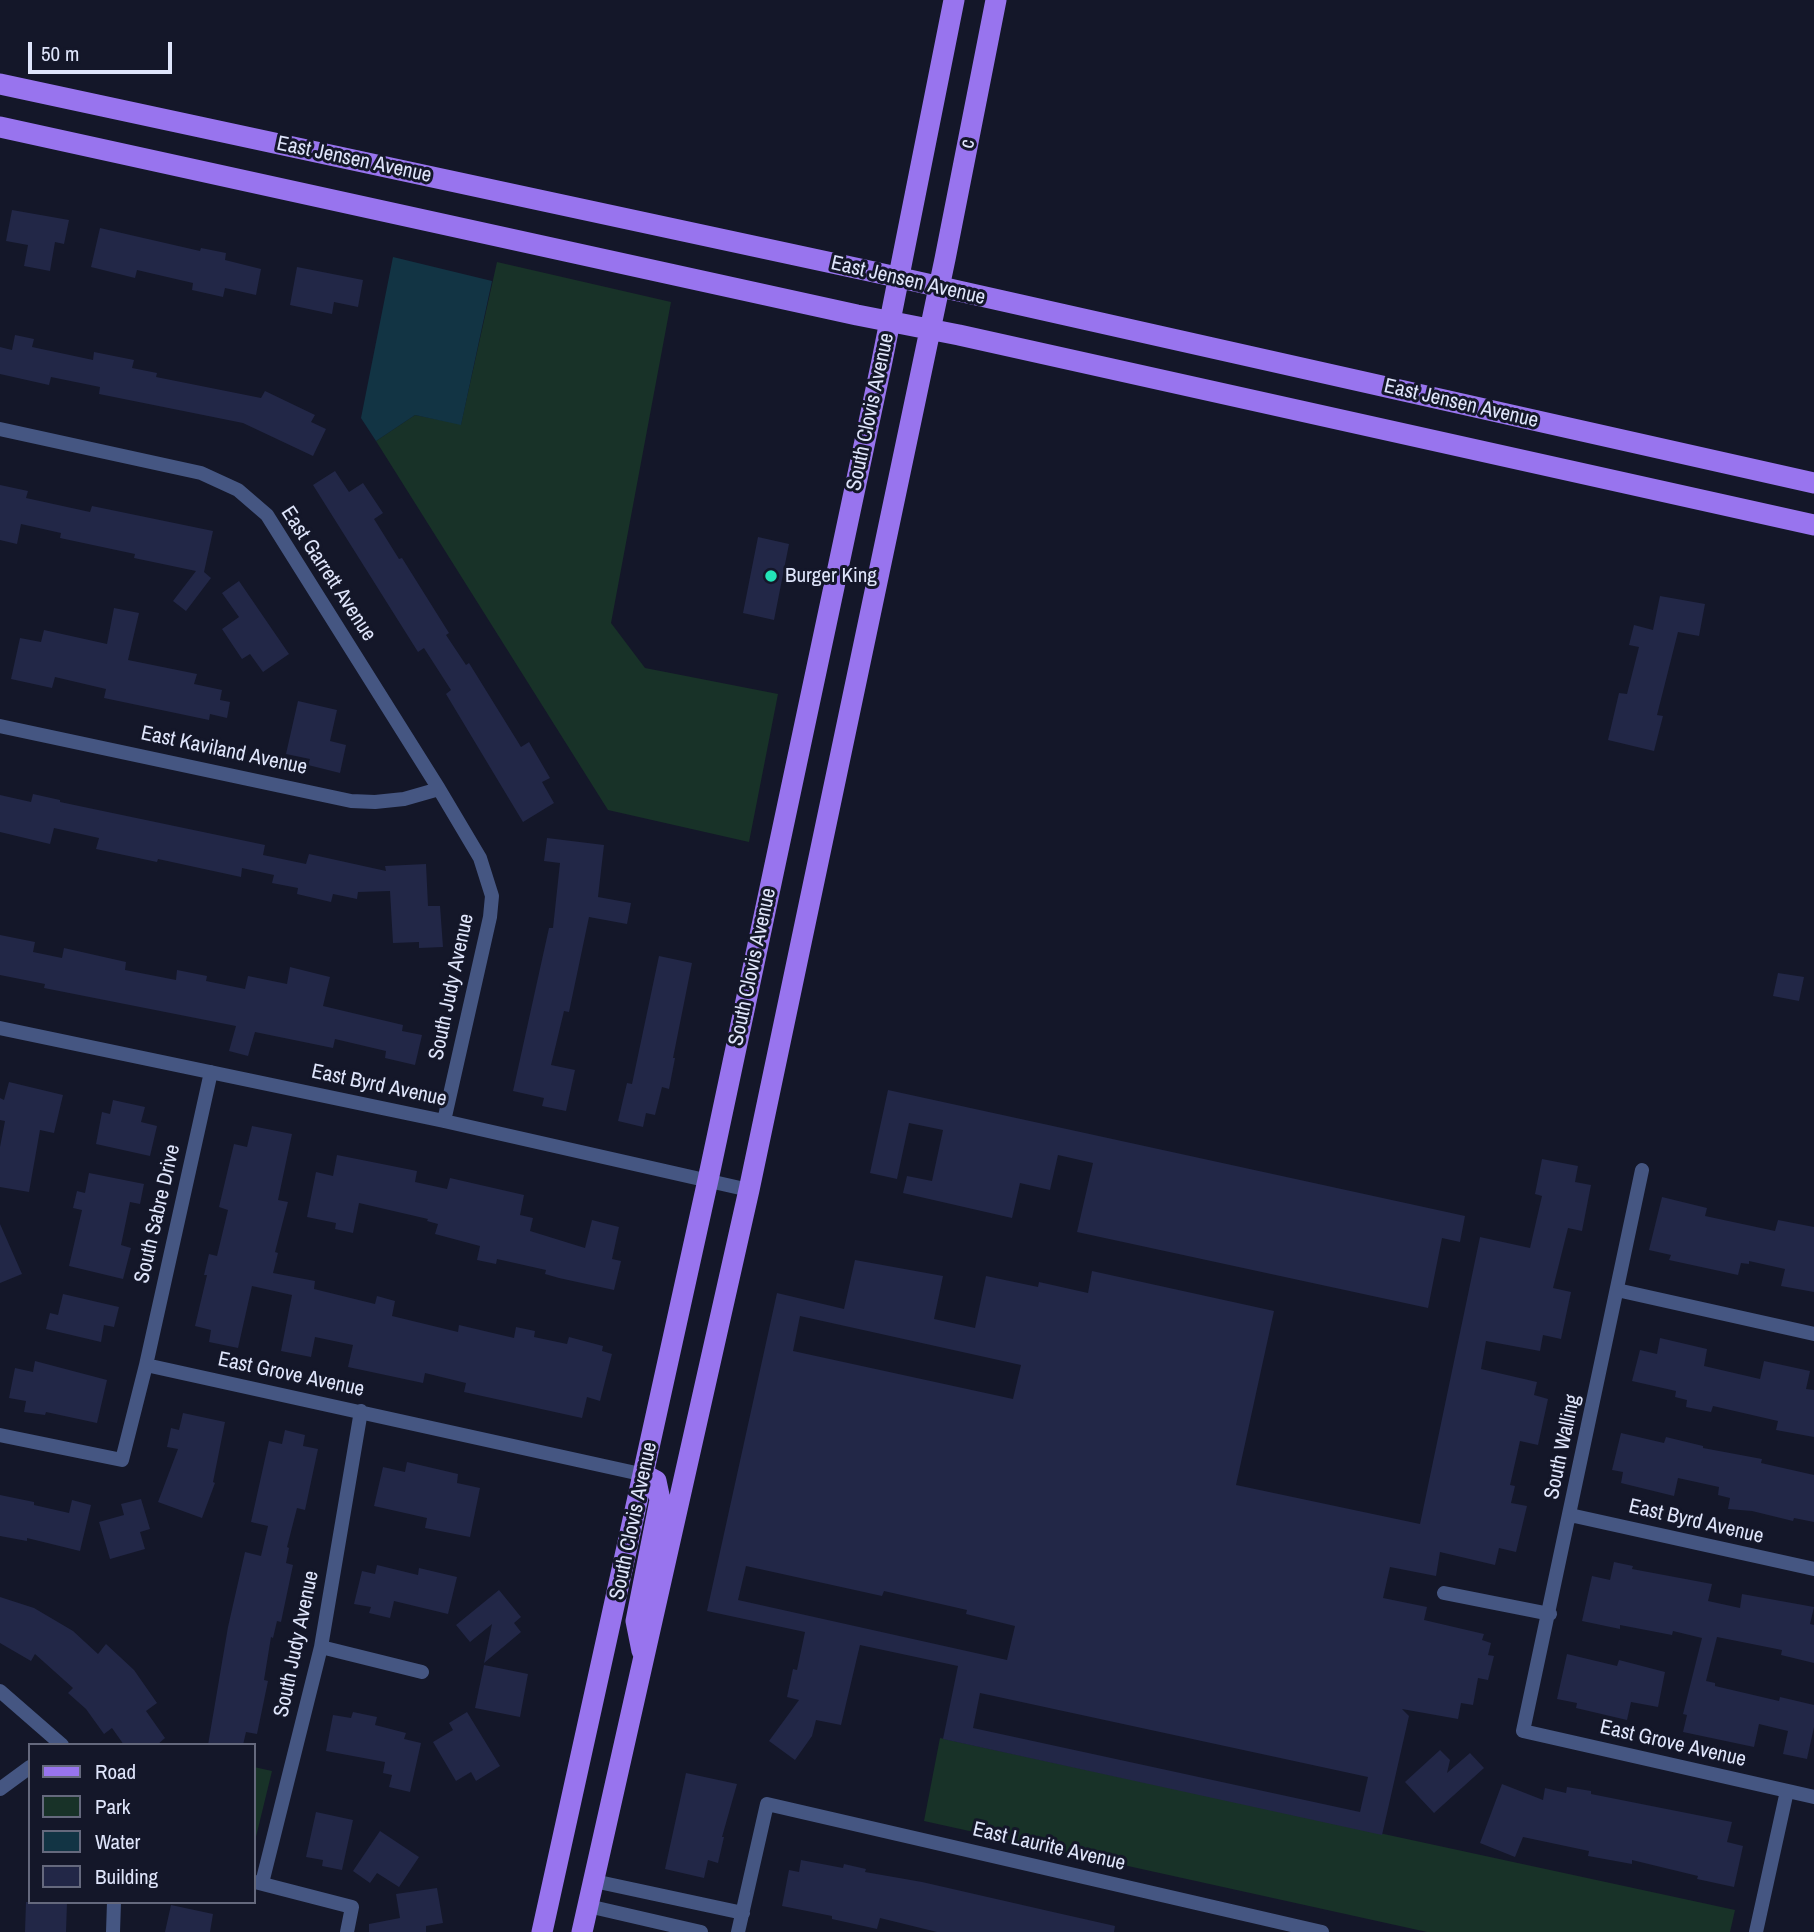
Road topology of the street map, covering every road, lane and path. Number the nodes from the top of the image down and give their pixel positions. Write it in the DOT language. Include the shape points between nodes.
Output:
graph roads {
  1 [pos="954,0"];
  2 [pos="996,0"];
  3 [pos="0,83"];
  4 [pos="0,127"];
  5 [pos="899,278"];
  6 [pos="939,288"];
  7 [pos="890,322"];
  8 [pos="930,330"];
  9 [pos="0,429"];
  10 [pos="1814,483"];
  11 [pos="1814,525"];
  12 [pos="0,726"];
  13 [pos="439,789"];
  14 [pos="0,1028"];
  15 [pos="211,1072"];
  16 [pos="444,1121"];
  17 [pos="1642,1170"];
  18 [pos="708,1180"];
  19 [pos="748,1190"];
  20 [pos="1617,1290"];
  21 [pos="1814,1334"];
  22 [pos="146,1365"];
  23 [pos="361,1411"];
  24 [pos="0,1435"];
  25 [pos="645,1475"];
  26 [pos="1570,1515"];
  27 [pos="1814,1569"];
  28 [pos="1444,1593"];
  29 [pos="1550,1614"];
  30 [pos="321,1647"];
  31 [pos="644,1656"];
  32 [pos="422,1672"];
  33 [pos="0,1691"];
  34 [pos="1523,1731"];
  35 [pos="61,1743"];
  36 [pos="28,1768"];
  37 [pos="0,1788"];
  38 [pos="1787,1791"];
  39 [pos="1814,1797"];
  40 [pos="594,1881"];
  41 [pos="258,1883"];
  42 [pos="114,1904"];
  43 [pos="588,1906"];
  44 [pos="743,1913"];
  45 [pos="113,1932"];
  46 [pos="347,1932"];
  47 [pos="542,1932"];
  48 [pos="582,1932"];
  49 [pos="701,1932"];
  50 [pos="738,1932"];
  51 [pos="1322,1932"];
  52 [pos="1756,1932"];
  1 -- 5 [label="main road, South Clovis Avenue"];
  2 -- 6 [label="main road, c"];
  3 -- 5 [label="main road, East Jensen Avenue"];
  4 -- 7 [label="main road, East Jensen Avenue"];
  5 -- 6 [label="main road, East Jensen Avenue"];
  5 -- 7 [label="main road, South Clovis Avenue"];
  6 -- 8 [label="main road, South Clovis Avenue"];
  6 -- 10 [label="main road, East Jensen Avenue"];
  7 -- 8 [label="main road, East Jensen Avenue"];
  7 -- 18 [label="main road, South Clovis Avenue"];
  8 -- 11 [label="main road, East Jensen Avenue"];
  8 -- 19 [label="main road, South Clovis Avenue"];
  9 -- 13 [label="street, East Garrett Avenue" via="201,473 238,489 267,515"];
  12 -- 13 [label="street, East Kaviland Avenue" via="351,801 404,799"];
  13 -- 16 [label="street, South Judy Avenue" via="480,858 492,896"];
  14 -- 15 [label="street, East Byrd Avenue"];
  15 -- 16 [label="street, East Byrd Avenue"];
  15 -- 22 [label="street, South Sabre Drive"];
  16 -- 18 [label="street, East Byrd Avenue"];
  17 -- 20 [label="street, South Walling"];
  18 -- 19 [label="street, East Byrd Avenue"];
  18 -- 25 [label="main road, South Clovis Avenue"];
  19 -- 31 [label="main road, South Clovis Avenue"];
  20 -- 21 [label="street"];
  20 -- 26 [label="street, South Walling"];
  22 -- 23 [label="street, East Grove Avenue"];
  22 -- 24 [label="street" via="122,1460"];
  23 -- 25 [label="street, East Grove Avenue"];
  23 -- 30 [label="street, South Judy Avenue"];
  25 -- 31 [label="main road" via="656,1481 660,1500 636,1621"];
  25 -- 47 [label="main road, South Clovis Avenue"];
  26 -- 27 [label="street, East Byrd Avenue"];
  26 -- 29 [label="street, South Walling"];
  28 -- 29 [label="street"];
  29 -- 34 [label="street, South Walling"];
  30 -- 32 [label="street"];
  30 -- 41 [label="street, South Judy Avenue"];
  31 -- 40 [label="main road, South Clovis Avenue"];
  33 -- 35 [label="street"];
  34 -- 38 [label="street, East Grove Avenue"];
  36 -- 37 [label="street"];
  38 -- 39 [label="street, East Grove Avenue"];
  38 -- 52 [label="street"];
  40 -- 43 [label="main road, South Clovis Avenue"];
  40 -- 44 [label="street"];
  41 -- 46 [label="street" via="352,1907"];
  42 -- 45 [label="street"];
  43 -- 48 [label="main road, South Clovis Avenue"];
  43 -- 49 [label="street"];
  44 -- 50 [label="street"];
  44 -- 51 [label="street, East Laurite Avenue" via="767,1804"];
}
